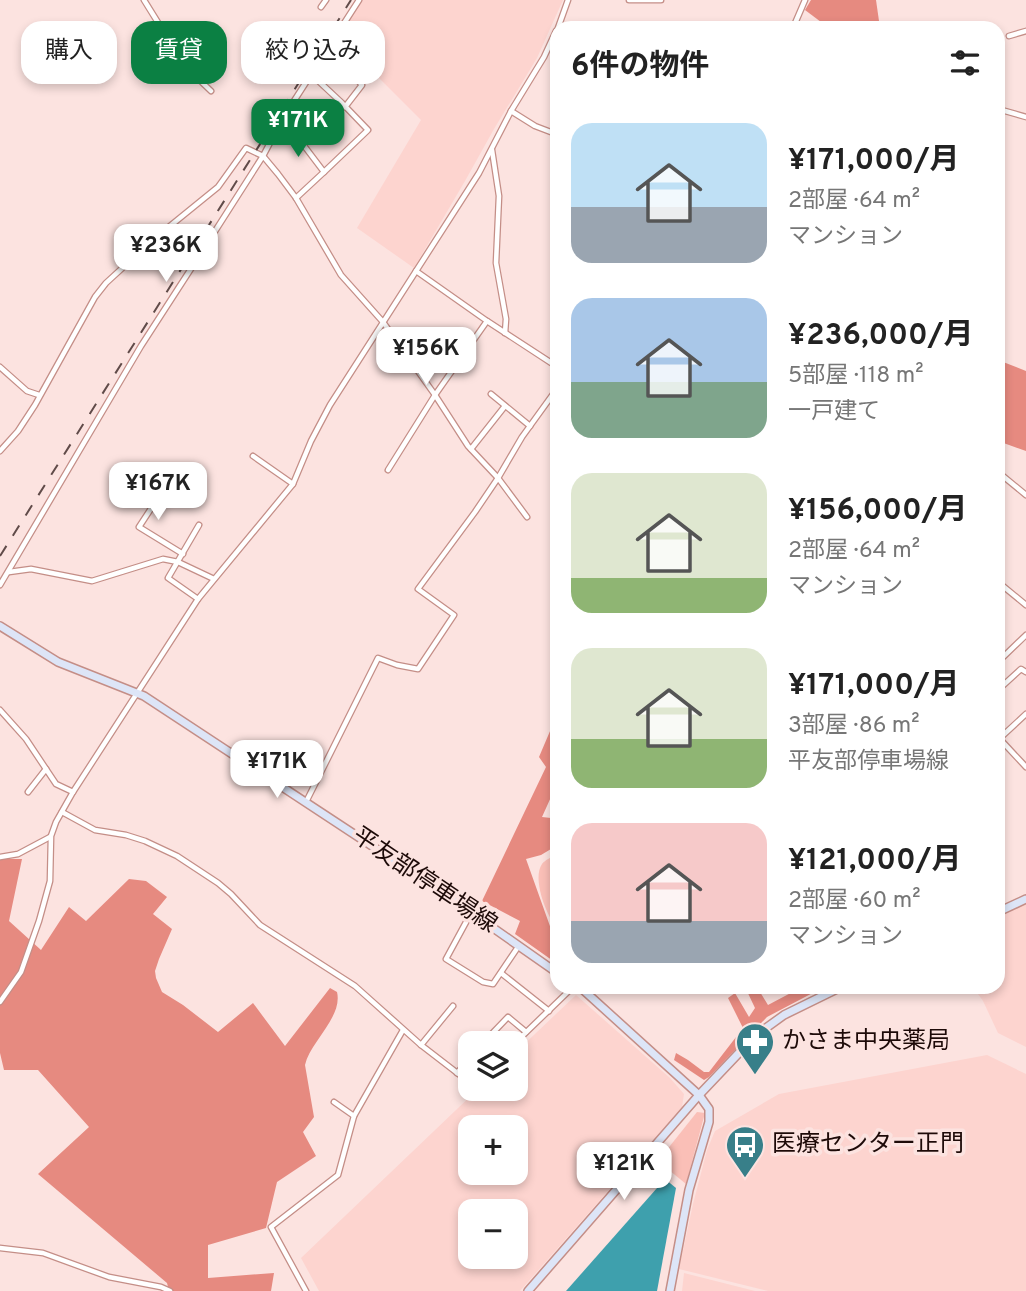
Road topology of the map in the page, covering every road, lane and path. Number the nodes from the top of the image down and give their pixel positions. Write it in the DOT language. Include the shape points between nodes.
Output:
graph roads {
  1 [pos="144,0"];
  2 [pos="326,0"];
  3 [pos="359,0"];
  4 [pos="568,0"];
  5 [pos="629,0"];
  6 [pos="661,0"];
  7 [pos="805,0"];
  8 [pos="321,7"];
  9 [pos="345,21"];
  10 [pos="560,21"];
  11 [pos="796,21"];
  12 [pos="1026,31"];
  13 [pos="1009,36"];
  14 [pos="550,44"];
  15 [pos="305,84"];
  16 [pos="321,84"];
  17 [pos="361,84"];
  18 [pos="211,91"];
  19 [pos="345,107"];
  20 [pos="511,111"];
  21 [pos="1005,111"];
  22 [pos="1026,117"];
  23 [pos="283,118"];
  24 [pos="550,132"];
  25 [pos="492,149"];
  26 [pos="262,156"];
  27 [pos="324,172"];
  28 [pos="296,198"];
  29 [pos="416,271"];
  30 [pos="487,321"];
  31 [pos="383,322"];
  32 [pos="505,333"];
  33 [pos="550,362"];
  34 [pos="0,367"];
  35 [pos="492,394"];
  36 [pos="39,395"];
  37 [pos="435,396"];
  38 [pos="550,401"];
  39 [pos="505,406"];
  40 [pos="530,426"];
  41 [pos="471,449"];
  42 [pos="0,451"];
  43 [pos="253,456"];
  44 [pos="388,470"];
  45 [pos="498,478"];
  46 [pos="1005,478"];
  47 [pos="151,482"];
  48 [pos="293,484"];
  49 [pos="1026,495"];
  50 [pos="527,516"];
  51 [pos="199,525"];
  52 [pos="183,554"];
  53 [pos="178,562"];
  54 [pos="8,572"];
  55 [pos="214,579"];
  56 [pos="0,584"];
  57 [pos="1005,588"];
  58 [pos="198,599"];
  59 [pos="1026,605"];
  60 [pos="0,626"];
  61 [pos="1026,635"];
  62 [pos="1005,655"];
  63 [pos="1026,672"];
  64 [pos="1005,683"];
  65 [pos="137,693"];
  66 [pos="0,710"];
  67 [pos="1026,714"];
  68 [pos="1005,732"];
  69 [pos="1005,745"];
  70 [pos="1026,753"];
  71 [pos="1019,760"];
  72 [pos="1026,767"];
  73 [pos="46,769"];
  74 [pos="29,792"];
  75 [pos="73,792"];
  76 [pos="306,802"];
  77 [pos="62,812"];
  78 [pos="51,836"];
  79 [pos="0,856"];
  80 [pos="1026,899"];
  81 [pos="1005,909"];
  82 [pos="471,912"];
  83 [pos="519,946"];
  84 [pos="550,967"];
  85 [pos="501,973"];
  86 [pos="566,994"];
  87 [pos="588,994"];
  88 [pos="827,994"];
  89 [pos="0,1002"];
  90 [pos="453,1006"];
  91 [pos="548,1011"];
  92 [pos="403,1030"];
  93 [pos="495,1031"];
  94 [pos="525,1031"];
  95 [pos="527,1031"];
  96 [pos="421,1045"];
  97 [pos="457,1073"];
  98 [pos="699,1095"];
  99 [pos="334,1102"];
  100 [pos="354,1116"];
  101 [pos="0,1248"];
  102 [pos="170,1291"];
  103 [pos="306,1291"];
  104 [pos="528,1291"];
  105 [pos="670,1291"];
  1 -- 18 [label="street" via="186,66"];
  2 -- 8 [label="street"];
  3 -- 9 [label="street"];
  4 -- 10 [label="street"];
  5 -- 6 [label="street"];
  7 -- 11 [label="street"];
  12 -- 13 [label="street"];
  14 -- 20 [label="street"];
  15 -- 23 [label="street"];
  16 -- 19 [label="street"];
  17 -- 19 [label="street"];
  19 -- 27 [label="street" via="368,131"];
  20 -- 24 [label="street"];
  20 -- 25 [label="street"];
  21 -- 22 [label="street"];
  23 -- 26 [label="street"];
  23 -- 27 [label="street"];
  25 -- 29 [label="street"];
  25 -- 32 [label="street" via="499,195 496,263"];
  26 -- 28 [label="street"];
  26 -- 36 [label="street" via="246,148 218,187 106,283"];
  26 -- 54 [label="street" via="141,346"];
  27 -- 28 [label="street"];
  28 -- 31 [label="street" via="341,275"];
  29 -- 30 [label="street"];
  29 -- 31 [label="street"];
  30 -- 32 [label="street"];
  30 -- 37 [label="street"];
  31 -- 37 [label="street"];
  31 -- 48 [label="street" via="330,405"];
  32 -- 33 [label="street"];
  34 -- 36 [label="street" via="27,391"];
  35 -- 39 [label="street"];
  36 -- 42 [label="street"];
  37 -- 41 [label="street"];
  37 -- 44 [label="street"];
  38 -- 40 [label="street"];
  39 -- 40 [label="street"];
  39 -- 41 [label="street"];
  40 -- 45 [label="street"];
  41 -- 45 [label="street"];
  43 -- 48 [label="street"];
  45 -- 50 [label="street"];
  45 -- 76 [label="street" via="418,589 454,615 418,669 378,658"];
  46 -- 49 [label="street"];
  47 -- 52 [label="street" via="143,496 154,504 139,527"];
  48 -- 55 [label="street"];
  51 -- 52 [label="street"];
  52 -- 53 [label="street"];
  53 -- 54 [label="street" via="163,559 92,581 31,569"];
  53 -- 55 [label="street"];
  53 -- 58 [label="street" via="168,578"];
  54 -- 56 [label="street"];
  55 -- 58 [label="street"];
  57 -- 59 [label="street"];
  58 -- 65 [label="street"];
  60 -- 65 [label="main road, 平友部停車場線" via="58,662"];
  61 -- 62 [label="street"];
  63 -- 64 [label="street" via="1021,668"];
  65 -- 75 [label="street"];
  65 -- 76 [label="main road, 平友部停車場線"];
  66 -- 73 [label="street"];
  67 -- 68 [label="street"];
  69 -- 71 [label="street"];
  70 -- 71 [label="street"];
  71 -- 72 [label="street"];
  73 -- 74 [label="street"];
  73 -- 75 [label="street" via="56,784"];
  75 -- 77 [label="street"];
  76 -- 82 [label="main road, 平友部停車場線"];
  77 -- 78 [label="street"];
  77 -- 92 [label="street" via="95,830 134,837 177,856 218,883 260,925 355,986"];
  78 -- 79 [label="street" via="18,854"];
  78 -- 89 [label="street" via="50,881 40,921 21,972"];
  80 -- 81 [label="main road"];
  82 -- 83 [label="main road, 平友部停車場線"];
  82 -- 85 [label="street" via="446,959 483,982 493,984"];
  83 -- 84 [label="main road, 平友部停車場線"];
  83 -- 85 [label="street"];
  85 -- 91 [label="street"];
  86 -- 91 [label="street"];
  87 -- 98 [label="main road"];
  88 -- 98 [label="main road" via="763,1029"];
  90 -- 96 [label="street"];
  91 -- 95 [label="street"];
  92 -- 96 [label="street"];
  92 -- 100 [label="street"];
  93 -- 94 [label="street" via="508,1017"];
  96 -- 97 [label="street"];
  98 -- 104 [label="main road"];
  98 -- 105 [label="main road" via="709,1109 709,1122 687,1200"];
  99 -- 100 [label="street"];
  100 -- 103 [label="street" via="338,1175 271,1227"];
  101 -- 102 [label="street" via="43,1253 109,1277"];
}
